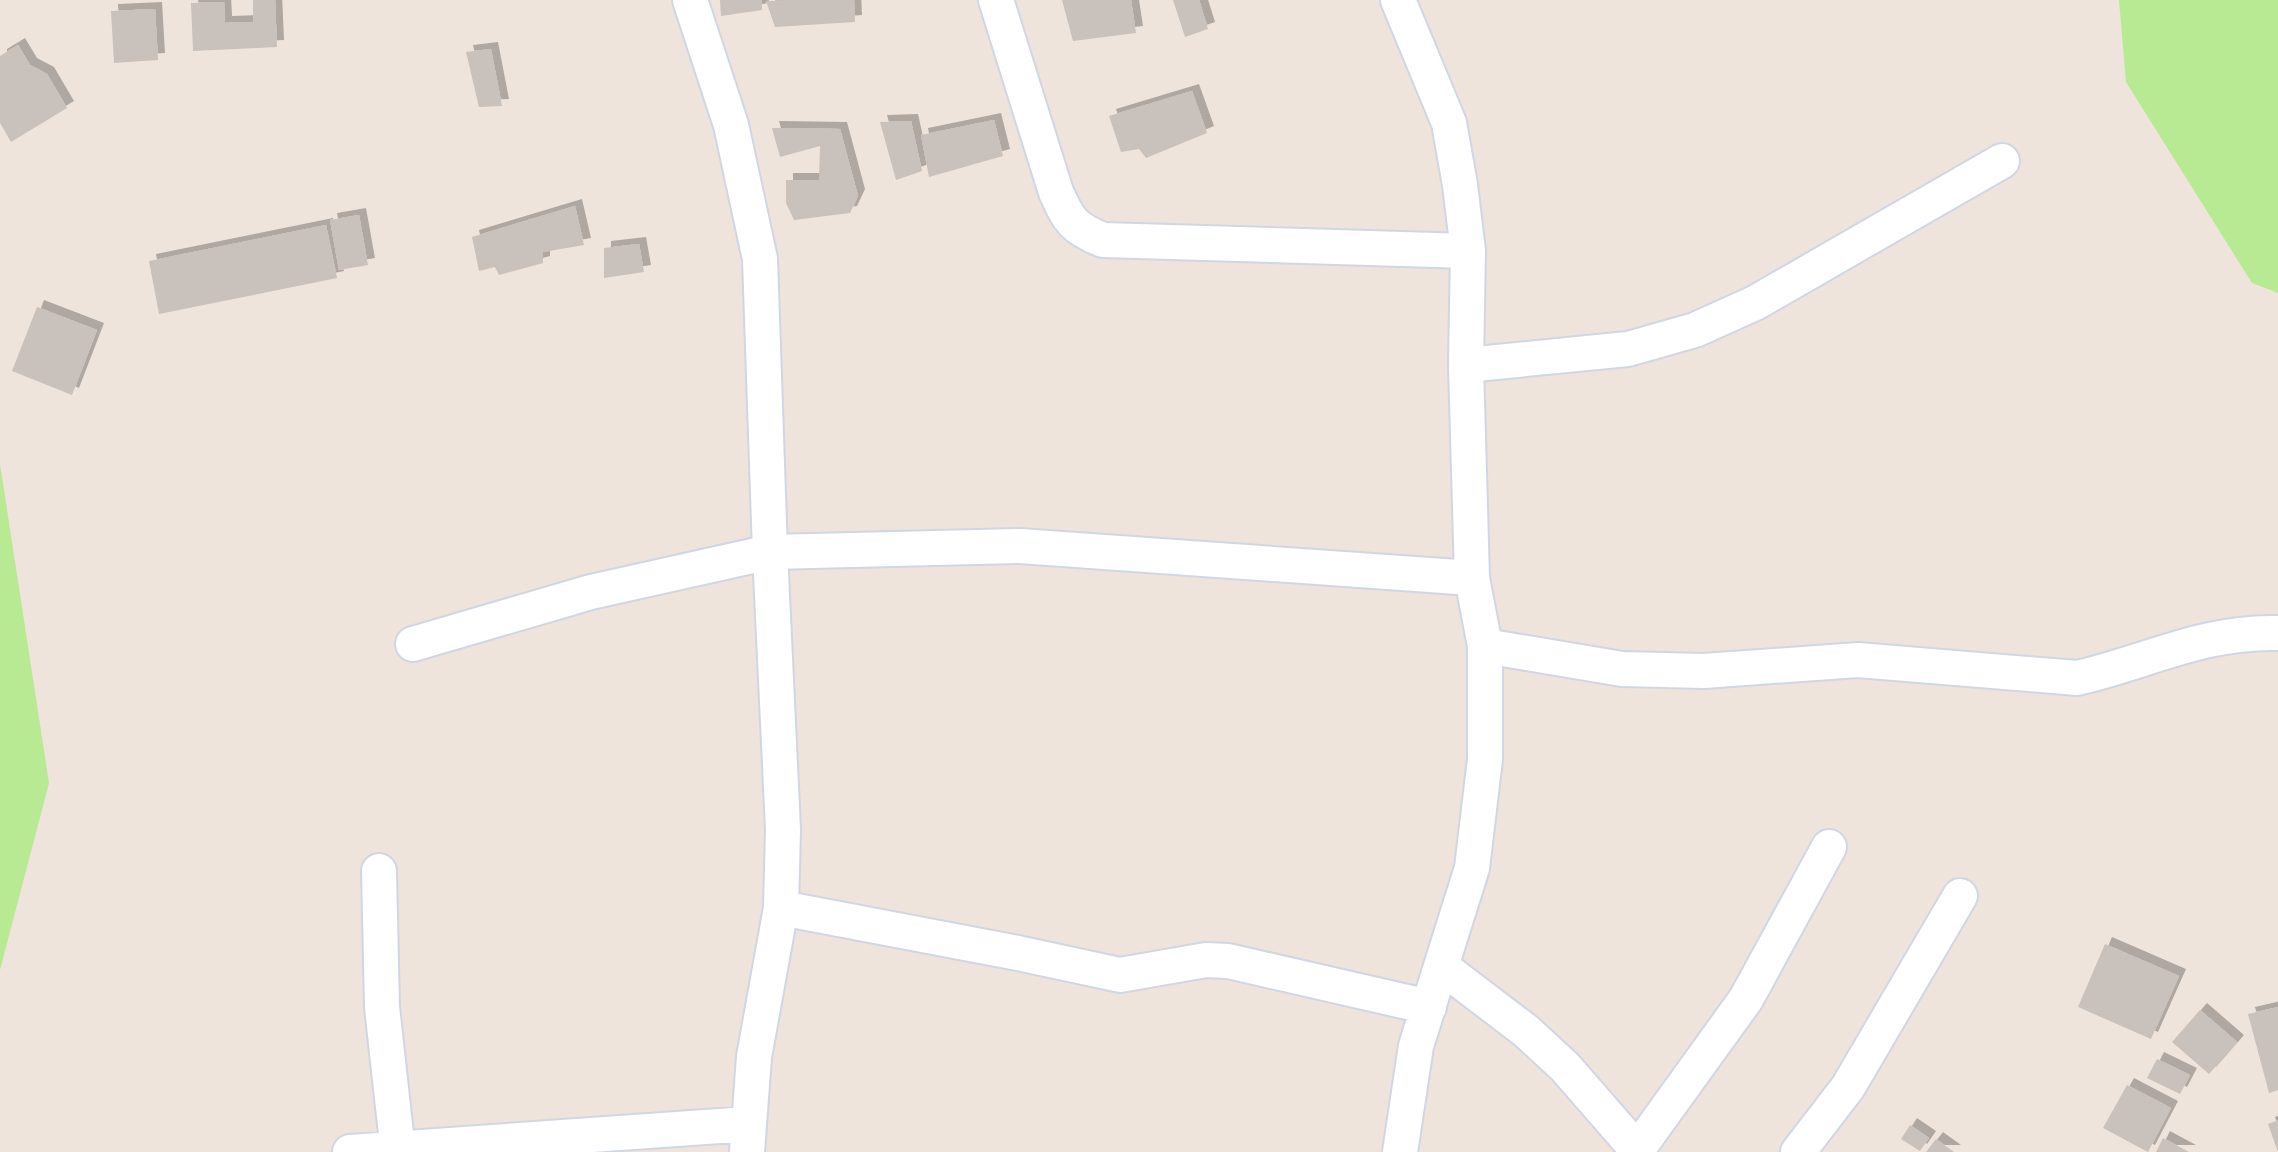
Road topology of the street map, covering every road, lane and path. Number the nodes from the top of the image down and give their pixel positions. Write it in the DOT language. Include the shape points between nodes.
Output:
graph roads {
  1 [pos="690,0"];
  2 [pos="996,0"];
  3 [pos="1398,0"];
  4 [pos="2002,161"];
  5 [pos="1468,251"];
  6 [pos="1466,365"];
  7 [pos="770,552"];
  8 [pos="1472,578"];
  9 [pos="2278,633"];
  10 [pos="413,644"];
  11 [pos="1485,646"];
  12 [pos="1829,847"];
  13 [pos="379,871"];
  14 [pos="1960,896"];
  15 [pos="781,908"];
  16 [pos="1442,967"];
  17 [pos="1429,1007"];
  18 [pos="748,1138"];
  19 [pos="398,1151"];
  20 [pos="1638,1151"];
  21 [pos="350,1152"];
  22 [pos="1400,1152"];
  23 [pos="1798,1152"];
  1 -- 7 [label="street" via="731,125 760,259"];
  2 -- 5 [label="street" via="1056,192 1080,231 1103,240"];
  3 -- 5 [label="street" via="1449,123"];
  4 -- 6 [label="street" via="1755,303 1695,330 1628,349"];
  5 -- 6 [label="street"];
  6 -- 8 [label="street"];
  7 -- 8 [label="street" via="1020,546"];
  7 -- 10 [label="street" via="591,592"];
  7 -- 15 [label="street" via="783,829"];
  8 -- 11 [label="street"];
  9 -- 11 [label="street" via="2215,638 2077,678 1858,660 1704,671 1622,669"];
  11 -- 16 [label="street" via="1485,759 1472,868"];
  12 -- 20 [label="street" via="1746,999"];
  13 -- 19 [label="street" via="382,1007"];
  14 -- 23 [label="street" via="1848,1087"];
  15 -- 17 [label="street" via="1120,975 1228,961"];
  15 -- 18 [label="street" via="754,1057"];
  16 -- 17 [label="street"];
  16 -- 20 [label="street" via="1565,1067"];
  17 -- 22 [label="street" via="1416,1046"];
  18 -- 19 [label="street"];
  19 -- 21 [label="street"];
}
